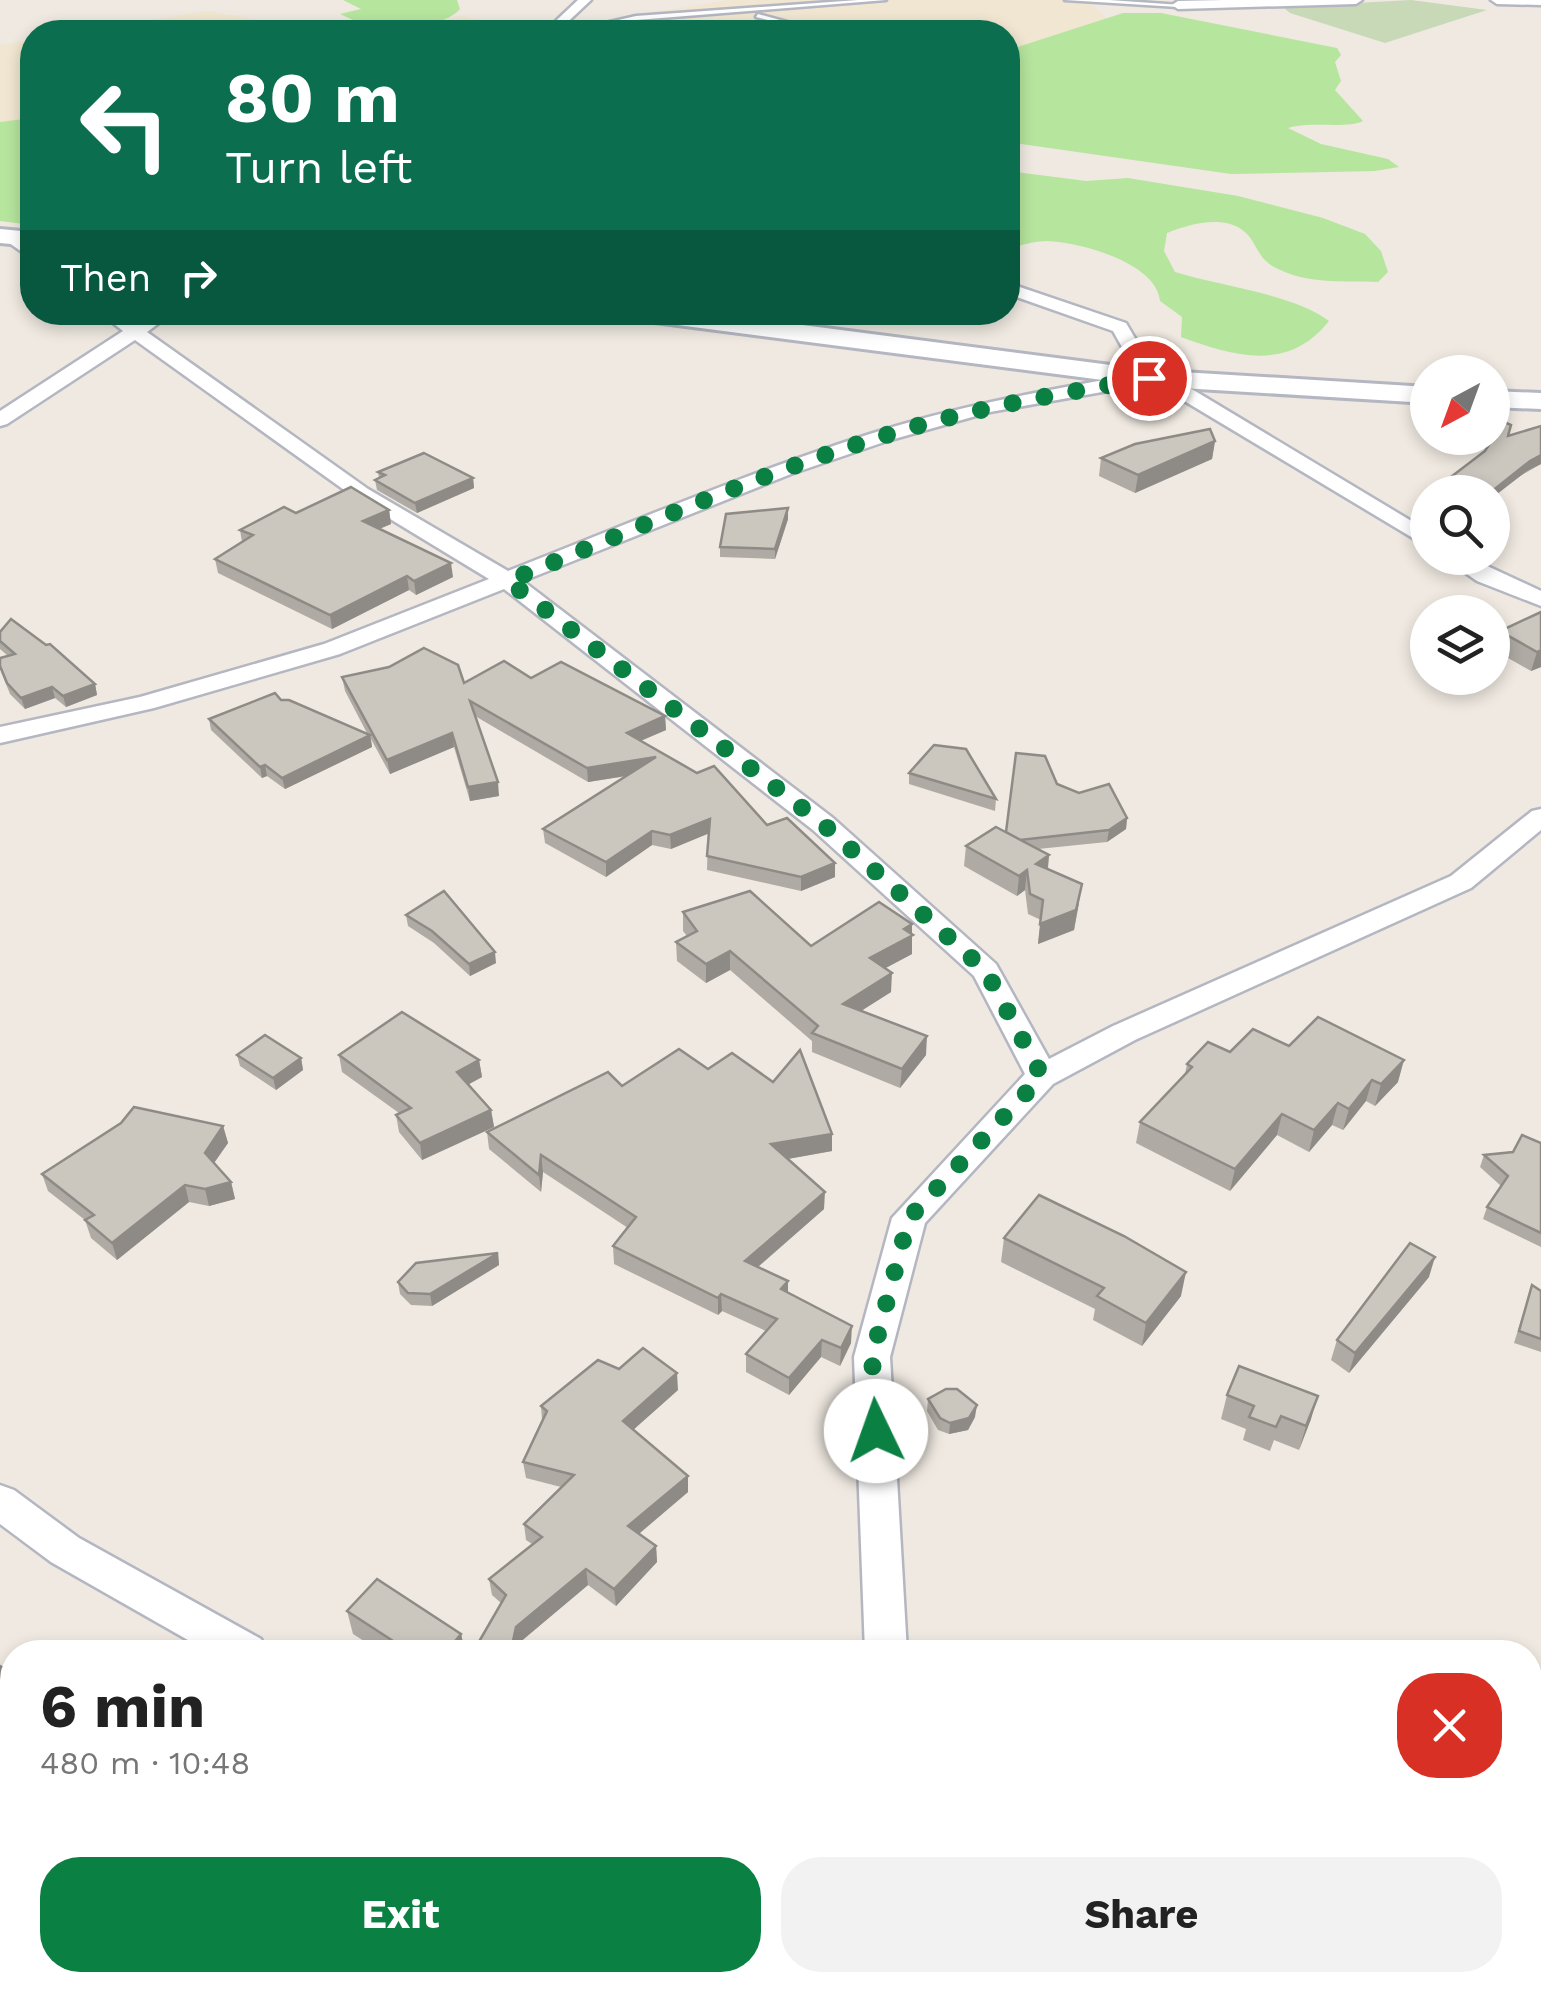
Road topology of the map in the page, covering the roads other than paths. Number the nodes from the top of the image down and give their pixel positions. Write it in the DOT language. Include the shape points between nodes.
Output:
graph roads {
  1 [pos="585,0"];
  2 [pos="883,0"];
  3 [pos="1068,0"];
  4 [pos="1356,0"];
  5 [pos="1497,0"];
  6 [pos="1541,1"];
  7 [pos="708,4"];
  8 [pos="1178,5"];
  9 [pos="740,12"];
  10 [pos="563,20"];
  11 [pos="626,20"];
  12 [pos="770,20"];
  13 [pos="1020,292"];
  14 [pos="125,325"];
  15 [pos="148,325"];
  16 [pos="739,325"];
  17 [pos="136,334"];
  18 [pos="1149,378"];
  19 [pos="1410,394"];
  20 [pos="1510,400"];
  21 [pos="1541,401"];
  22 [pos="0,420"];
  23 [pos="1410,530"];
  24 [pos="1483,575"];
  25 [pos="508,581"];
  26 [pos="1541,599"];
  27 [pos="0,735"];
  28 [pos="1541,816"];
  29 [pos="1042,1076"];
  30 [pos="0,1502"];
  31 [pos="225,1640"];
  32 [pos="885,1640"];
  1 -- 10 [label="street"];
  2 -- 9 [label="lane"];
  3 -- 8 [label="lane"];
  4 -- 8 [label="street"];
  5 -- 6 [label="street"];
  7 -- 9 [label="lane"];
  9 -- 11 [label="lane"];
  9 -- 12 [label="lane"];
  13 -- 18 [label="street" via="1120,327"];
  14 -- 17 [label="street"];
  15 -- 17 [label="street"];
  16 -- 18 [label="main road"];
  17 -- 22 [label="street"];
  17 -- 25 [label="street" via="361,493"];
  18 -- 19 [label="main road"];
  18 -- 23 [label="street" via="1183,392"];
  18 -- 25 [label="street" via="988,407 880,436"];
  20 -- 21 [label="main road"];
  24 -- 26 [label="street"];
  25 -- 27 [label="street" via="332,649 145,703"];
  25 -- 29 [label="street" via="823,824 986,971"];
  28 -- 29 [label="street" via="1460,882"];
  29 -- 32 [label="street" via="909,1218 872,1357"];
  30 -- 31 [label="street" via="65,1550"];
}
